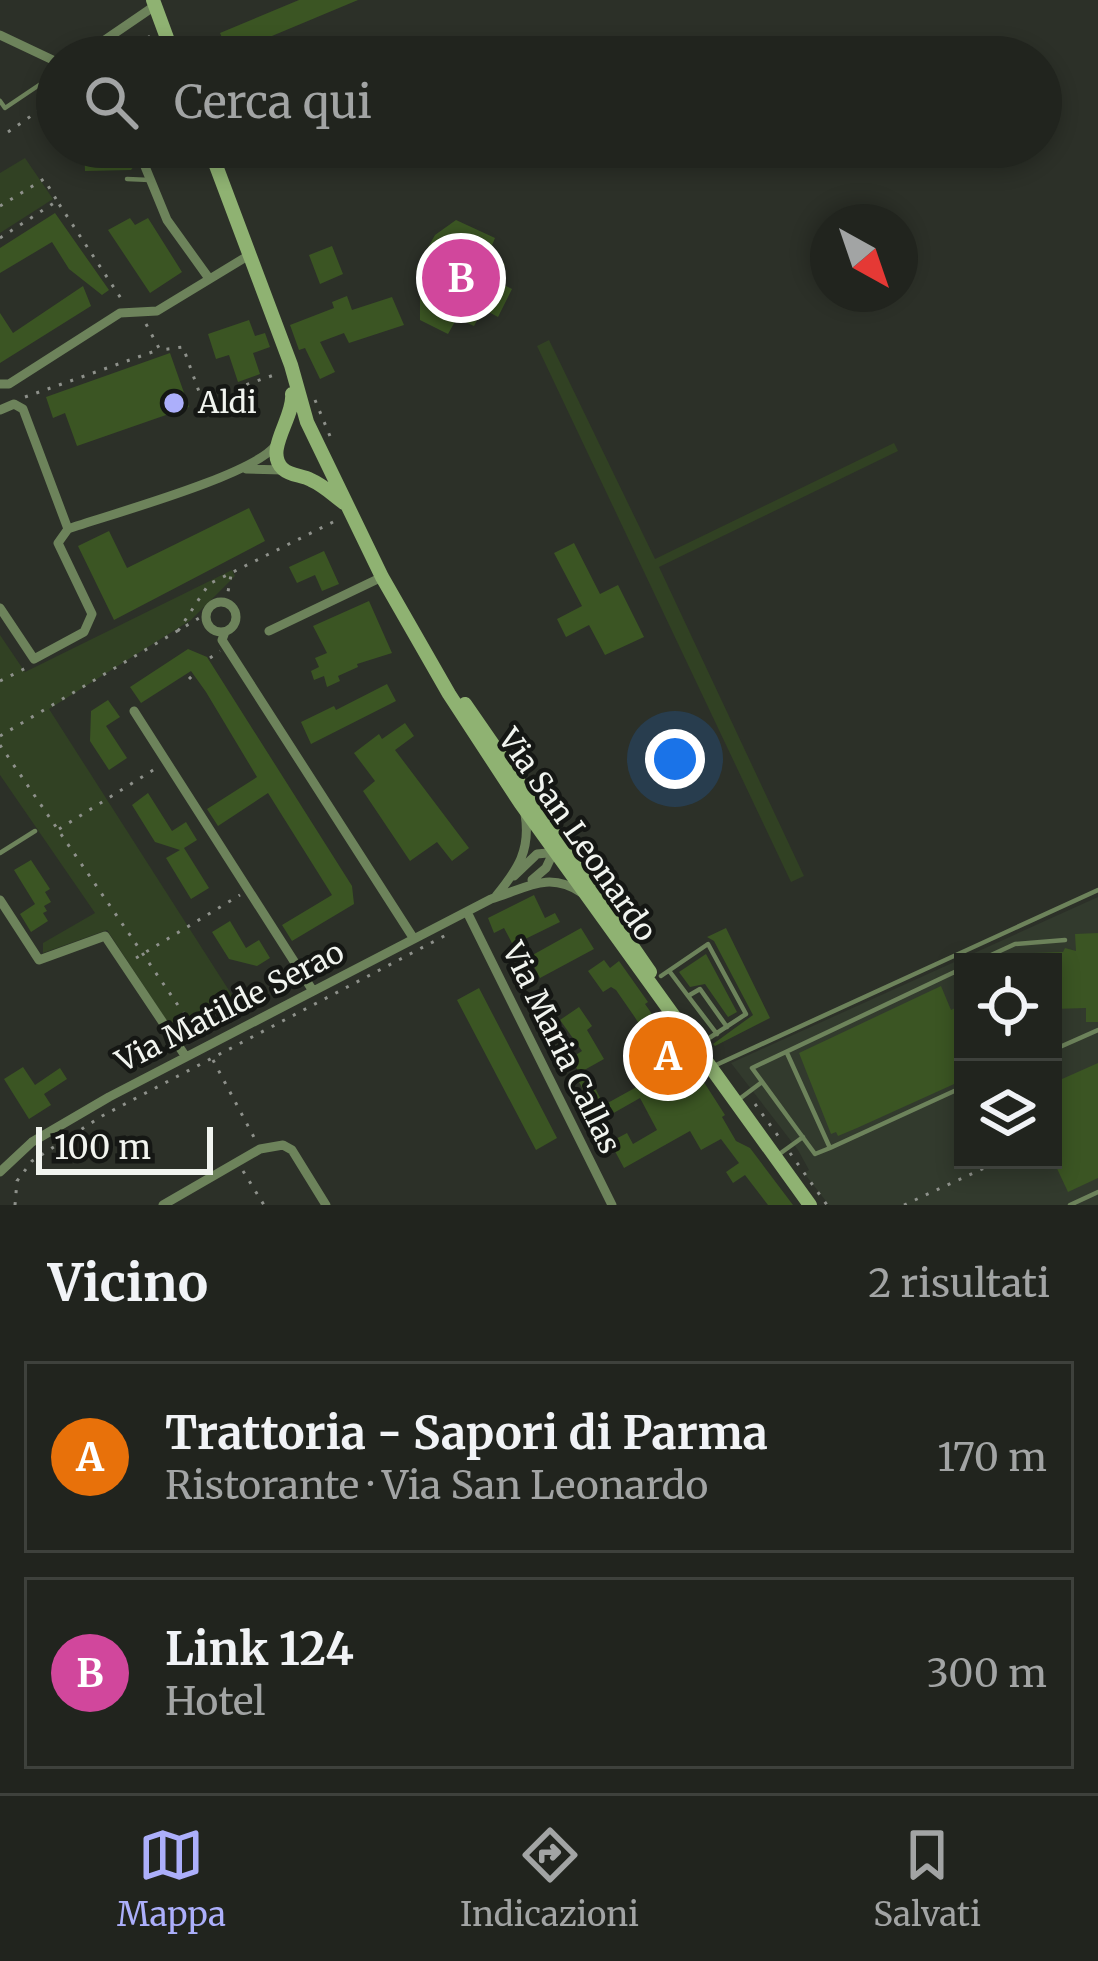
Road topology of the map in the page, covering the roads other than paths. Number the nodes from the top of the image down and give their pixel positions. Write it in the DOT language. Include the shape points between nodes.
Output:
graph roads {
  1 [pos="155,3"];
  2 [pos="0,34"];
  3 [pos="110,36"];
  4 [pos="167,36"];
  5 [pos="36,52"];
  6 [pos="36,88"];
  7 [pos="0,101"];
  8 [pos="146,168"];
  9 [pos="221,168"];
  10 [pos="149,174"];
  11 [pos="128,178"];
  12 [pos="251,254"];
  13 [pos="208,277"];
  14 [pos="291,365"];
  15 [pos="0,384"];
  16 [pos="0,410"];
  17 [pos="280,439"];
  18 [pos="322,444"];
  19 [pos="229,472"];
  20 [pos="290,473"];
  21 [pos="349,507"];
  22 [pos="68,529"];
  23 [pos="382,578"];
  24 [pos="0,608"];
  25 [pos="269,631"];
  26 [pos="225,632"];
  27 [pos="439,671"];
  28 [pos="134,711"];
  29 [pos="523,785"];
  30 [pos="521,804"];
  31 [pos="35,831"];
  32 [pos="554,851"];
  33 [pos="0,854"];
  34 [pos="514,875"];
  35 [pos="522,886"];
  36 [pos="1098,890"];
  37 [pos="584,896"];
  38 [pos="491,899"];
  39 [pos="0,900"];
  40 [pos="467,911"];
  41 [pos="619,924"];
  42 [pos="414,939"];
  43 [pos="1065,940"];
  44 [pos="996,953"];
  45 [pos="668,970"];
  46 [pos="954,972"];
  47 [pos="661,976"];
  48 [pos="313,991"];
  49 [pos="688,996"];
  50 [pos="680,1023"];
  51 [pos="727,1027"];
  52 [pos="1098,1030"];
  53 [pos="716,1034"];
  54 [pos="697,1046"];
  55 [pos="1062,1046"];
  56 [pos="787,1052"];
  57 [pos="186,1057"];
  58 [pos="713,1067"];
  59 [pos="762,1082"];
  60 [pos="954,1092"];
  61 [pos="742,1097"];
  62 [pos="802,1137"];
  63 [pos="830,1148"];
  64 [pos="783,1156"];
  65 [pos="0,1172"];
  66 [pos="1098,1192"];
  67 [pos="163,1205"];
  68 [pos="326,1205"];
  69 [pos="612,1205"];
  70 [pos="810,1205"];
  71 [pos="824,1205"];
  72 [pos="1070,1205"];
  1 -- 3 [label="street"];
  1 -- 4 [label="main road"];
  2 -- 5 [label="street"];
  6 -- 7 [label="lane" via="5,109"];
  8 -- 10 [label="street"];
  9 -- 12 [label="main road"];
  10 -- 11 [label="lane"];
  10 -- 13 [label="street" via="166,220"];
  12 -- 13 [label="street"];
  12 -- 14 [label="main road"];
  13 -- 15 [label="street" via="158,310 120,314"];
  14 -- 17 [label="main road" via="294,405"];
  14 -- 18 [label="main road"];
  16 -- 22 [label="street" via="22,409"];
  17 -- 18 [label="main road" via="296,430"];
  17 -- 19 [label="street" via="269,454"];
  17 -- 20 [label="main road" via="276,454"];
  18 -- 20 [label="main road" via="310,471"];
  18 -- 21 [label="main road, Via San Leonardo"];
  19 -- 20 [label="street"];
  19 -- 22 [label="street"];
  20 -- 21 [label="main road"];
  21 -- 23 [label="main road, Via San Leonardo"];
  22 -- 24 [label="street" via="58,542 92,614 84,632 34,659"];
  23 -- 25 [label="street"];
  23 -- 27 [label="main road, Via San Leonardo"];
  26 -- 26 [label="street" via="236,616 226,603 213,604 209,628"];
  26 -- 42 [label="street" via="226,647"];
  27 -- 29 [label="main road, Via San Leonardo"];
  27 -- 30 [label="main road, Via San Leonardo"];
  28 -- 48 [label="street"];
  29 -- 32 [label="street"];
  29 -- 41 [label="main road, Via San Leonardo"];
  30 -- 32 [label="main road, Via San Leonardo"];
  30 -- 34 [label="street" via="527,839"];
  31 -- 33 [label="lane"];
  32 -- 34 [label="street, Via Matilde Serao" via="533,856"];
  32 -- 35 [label="street, Via Matilde Serao" via="544,871"];
  32 -- 37 [label="main road, Via San Leonardo"];
  32 -- 41 [label="street"];
  34 -- 38 [label="street, Via Matilde Serao"];
  35 -- 37 [label="street" via="555,881"];
  35 -- 38 [label="street, Via Matilde Serao"];
  36 -- 58 [label="lane"];
  37 -- 50 [label="main road, Via San Leonardo"];
  38 -- 40 [label="street, Via Matilde Serao"];
  39 -- 57 [label="street" via="39,959 104,936"];
  40 -- 42 [label="street, Via Matilde Serao"];
  40 -- 69 [label="street, Via Maria Callas"];
  41 -- 50 [label="main road, Via San Leonardo"];
  42 -- 48 [label="street, Via Matilde Serao"];
  43 -- 44 [label="lane"];
  45 -- 47 [label="lane"];
  45 -- 49 [label="lane"];
  45 -- 51 [label="lane" via="708,944 746,1014"];
  46 -- 56 [label="lane"];
  48 -- 57 [label="street, Via Matilde Serao"];
  49 -- 51 [label="lane" via="700,988"];
  49 -- 53 [label="lane"];
  50 -- 54 [label="main road, Via San Leonardo"];
  51 -- 53 [label="lane"];
  52 -- 55 [label="lane"];
  53 -- 54 [label="lane"];
  54 -- 58 [label="main road, Via San Leonardo"];
  56 -- 59 [label="lane" via="752,1068"];
  56 -- 63 [label="lane"];
  57 -- 65 [label="street, Via Matilde Serao" via="32,1142"];
  58 -- 61 [label="main road, Via San Leonardo"];
  59 -- 61 [label="lane"];
  59 -- 62 [label="lane"];
  60 -- 63 [label="lane"];
  61 -- 64 [label="main road, Via San Leonardo"];
  62 -- 63 [label="lane" via="815,1154"];
  62 -- 64 [label="lane"];
  64 -- 70 [label="main road, Via San Leonardo"];
  64 -- 71 [label="main road, Via San Leonardo"];
  66 -- 72 [label="lane"];
  67 -- 68 [label="street" via="236,1161 283,1144"];
}
